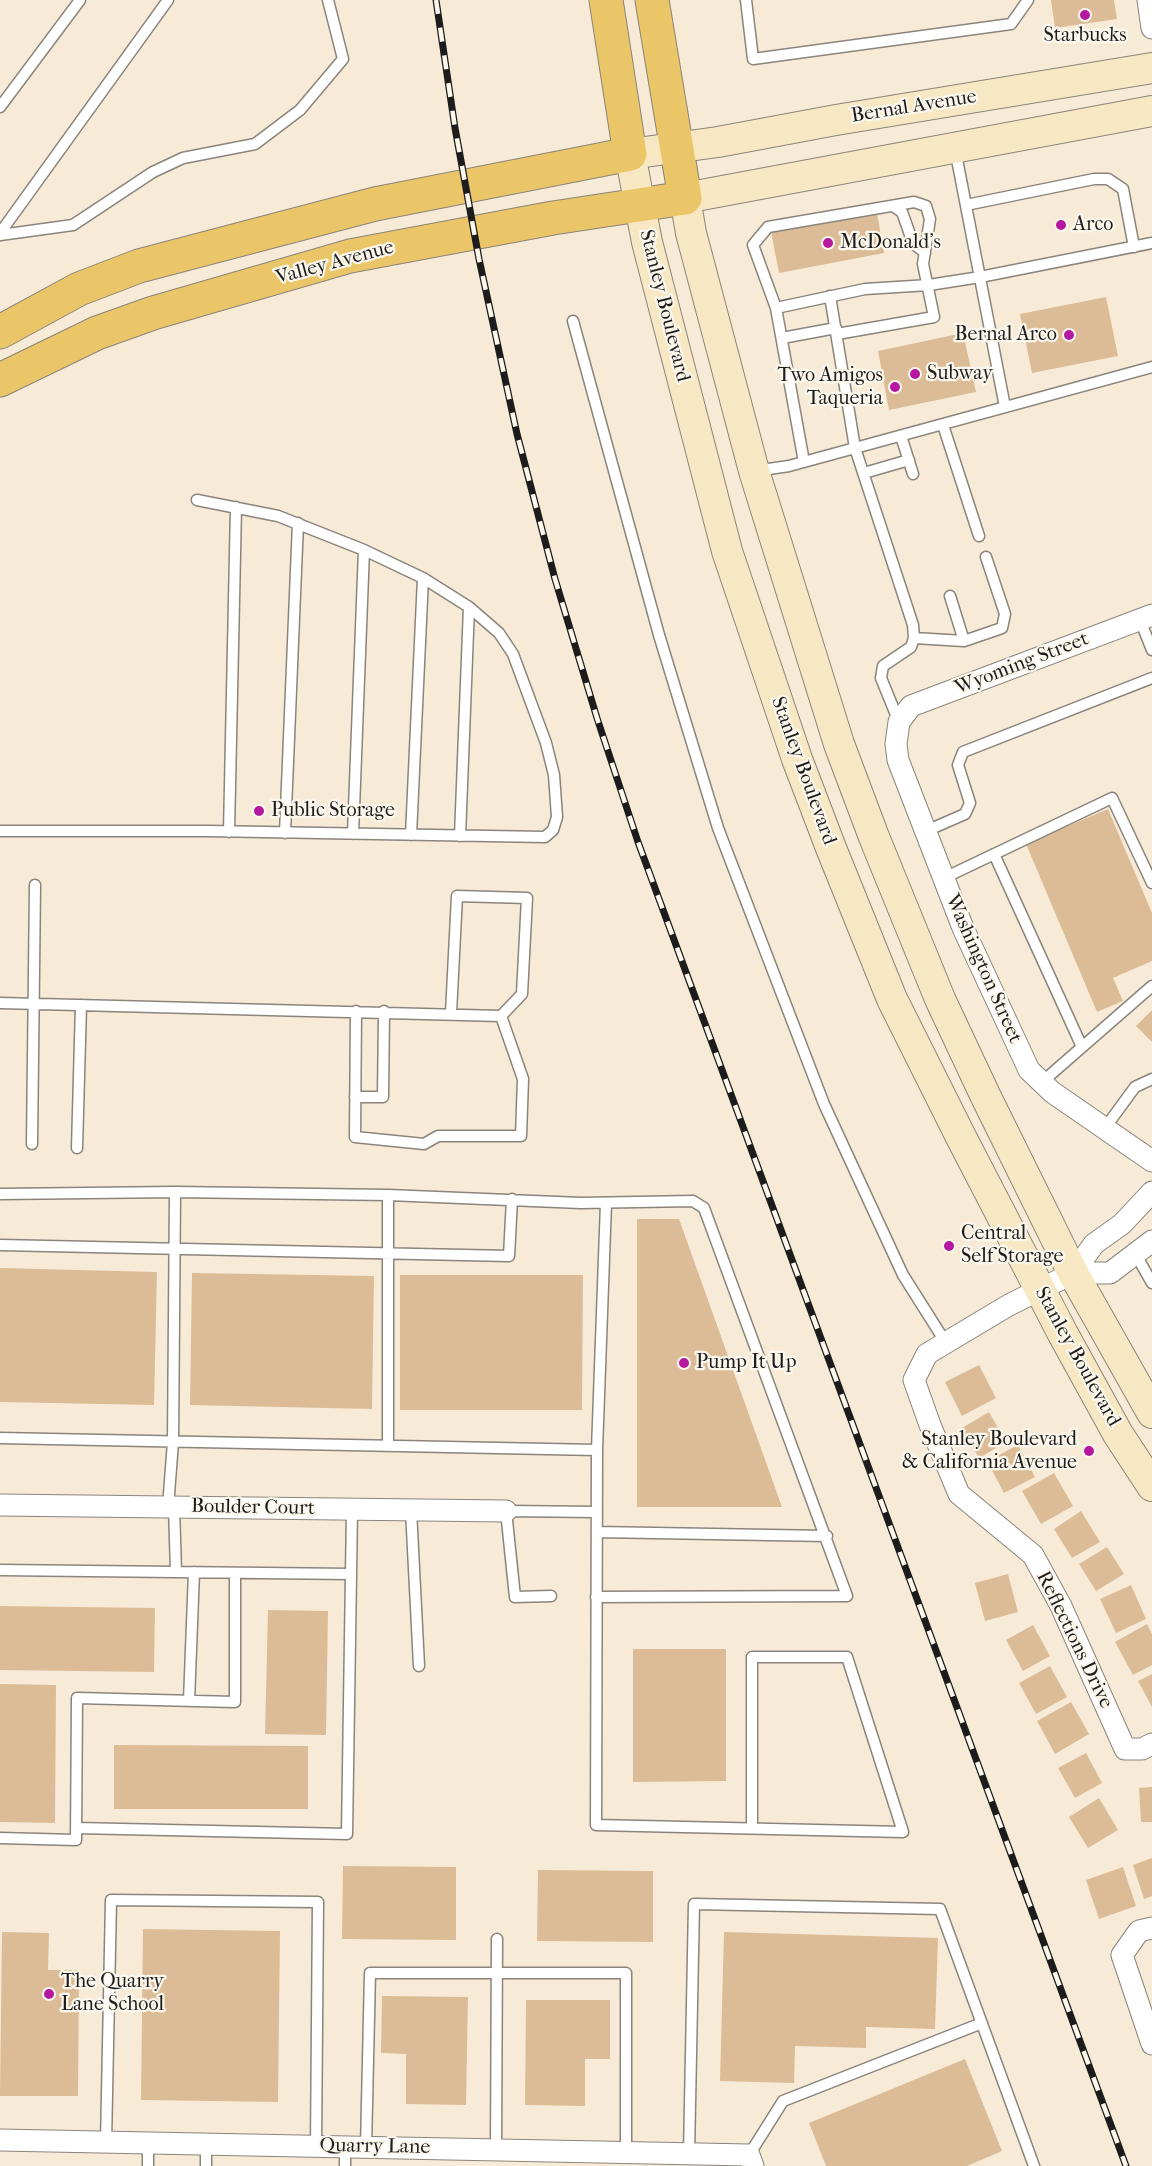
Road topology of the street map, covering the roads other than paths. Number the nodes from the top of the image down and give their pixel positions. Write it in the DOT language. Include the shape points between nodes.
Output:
graph roads {
  1 [pos="80,0"];
  2 [pos="168,0"];
  3 [pos="328,0"];
  4 [pos="606,0"];
  5 [pos="651,0"];
  6 [pos="746,0"];
  7 [pos="1028,0"];
  8 [pos="1148,0"];
  9 [pos="1152,28"];
  10 [pos="1152,68"];
  11 [pos="0,108"];
  12 [pos="1152,111"];
  13 [pos="676,148"];
  14 [pos="955,148"];
  15 [pos="630,154"];
  16 [pos="685,198"];
  17 [pos="640,203"];
  18 [pos="966,205"];
  19 [pos="893,206"];
  20 [pos="0,234"];
  21 [pos="1152,243"];
  22 [pos="1134,247"];
  23 [pos="925,254"];
  24 [pos="980,277"];
  25 [pos="928,285"];
  26 [pos="830,296"];
  27 [pos="776,308"];
  28 [pos="573,321"];
  29 [pos="836,331"];
  30 [pos="0,332"];
  31 [pos="782,338"];
  32 [pos="1152,367"];
  33 [pos="0,380"];
  34 [pos="1005,407"];
  35 [pos="943,425"];
  36 [pos="901,436"];
  37 [pos="855,448"];
  38 [pos="909,460"];
  39 [pos="804,462"];
  40 [pos="754,471"];
  41 [pos="864,473"];
  42 [pos="913,474"];
  43 [pos="197,500"];
  44 [pos="236,507"];
  45 [pos="298,523"];
  46 [pos="979,536"];
  47 [pos="364,550"];
  48 [pos="986,557"];
  49 [pos="423,578"];
  50 [pos="950,596"];
  51 [pos="469,608"];
  52 [pos="1146,618"];
  53 [pos="914,638"];
  54 [pos="964,641"];
  55 [pos="1152,650"];
  56 [pos="1152,678"];
  57 [pos="899,722"];
  58 [pos="0,831"];
  59 [pos="926,831"];
  60 [pos="229,832"];
  61 [pos="285,832"];
  62 [pos="353,834"];
  63 [pos="411,835"];
  64 [pos="460,836"];
  65 [pos="994,854"];
  66 [pos="944,878"];
  67 [pos="1152,883"];
  68 [pos="35,885"];
  69 [pos="1152,986"];
  70 [pos="0,1003"];
  71 [pos="34,1004"];
  72 [pos="81,1005"];
  73 [pos="356,1011"];
  74 [pos="384,1011"];
  75 [pos="451,1013"];
  76 [pos="501,1016"];
  77 [pos="1082,1047"];
  78 [pos="1152,1079"];
  79 [pos="1042,1082"];
  80 [pos="356,1097"];
  81 [pos="1105,1128"];
  82 [pos="32,1144"];
  83 [pos="77,1148"];
  84 [pos="1152,1161"];
  85 [pos="175,1192"];
  86 [pos="1152,1192"];
  87 [pos="0,1194"];
  88 [pos="388,1195"];
  89 [pos="512,1199"];
  90 [pos="606,1203"];
  91 [pos="0,1245"];
  92 [pos="1144,1248"];
  93 [pos="175,1249"];
  94 [pos="387,1253"];
  95 [pos="1073,1273"];
  96 [pos="1152,1283"];
  97 [pos="1040,1290"];
  98 [pos="946,1343"];
  99 [pos="1152,1413"];
  100 [pos="0,1438"];
  101 [pos="173,1442"];
  102 [pos="388,1446"];
  103 [pos="597,1450"];
  104 [pos="1152,1486"];
  105 [pos="0,1505"];
  106 [pos="171,1507"];
  107 [pos="352,1509"];
  108 [pos="411,1510"];
  109 [pos="506,1511"];
  110 [pos="597,1512"];
  111 [pos="597,1532"];
  112 [pos="826,1536"];
  113 [pos="0,1570"];
  114 [pos="176,1572"];
  115 [pos="194,1572"];
  116 [pos="236,1573"];
  117 [pos="351,1574"];
  118 [pos="551,1596"];
  119 [pos="597,1597"];
  120 [pos="418,1666"];
  121 [pos="189,1701"];
  122 [pos="1152,1744"];
  123 [pos="76,1828"];
  124 [pos="752,1828"];
  125 [pos="0,1838"];
  126 [pos="1152,1928"];
  127 [pos="497,1939"];
  128 [pos="497,1973"];
  129 [pos="982,2023"];
  130 [pos="1152,2044"];
  131 [pos="0,2140"];
  132 [pos="106,2142"];
  133 [pos="148,2143"];
  134 [pos="206,2144"];
  135 [pos="316,2146"];
  136 [pos="366,2147"];
  137 [pos="492,2152"];
  138 [pos="626,2152"];
  139 [pos="688,2154"];
  140 [pos="345,2156"];
  141 [pos="547,2158"];
  142 [pos="751,2160"];
  143 [pos="148,2166"];
  144 [pos="206,2166"];
  145 [pos="1034,2166"];
  1 -- 11 [label="lane"];
  2 -- 20 [label="lane"];
  3 -- 20 [label="lane" via="343,59 300,110 255,144 183,158 153,172 73,225"];
  4 -- 15 [label="main road, Stanley Boulevard"];
  5 -- 13 [label="main road, Stanley Boulevard"];
  6 -- 7 [label="lane" via="753,59 1011,24"];
  8 -- 9 [label="street"];
  10 -- 13 [label="main road, Bernal Avenue"];
  12 -- 14 [label="main road"];
  13 -- 15 [label="main road"];
  13 -- 16 [label="main road, Stanley Boulevard"];
  14 -- 16 [label="main road"];
  14 -- 18 [label="lane"];
  15 -- 17 [label="main road, Stanley Boulevard"];
  15 -- 30 [label="main road" via="375,204 139,266 79,288"];
  16 -- 17 [label="main road, Valley Avenue"];
  16 -- 40 [label="main road, Stanley Boulevard"];
  17 -- 33 [label="main road, Valley Avenue" via="350,255 97,333"];
  17 -- 97 [label="main road, Stanley Boulevard" via="706,480 797,759 892,999"];
  18 -- 22 [label="lane" via="1108,179 1123,189"];
  18 -- 24 [label="lane"];
  19 -- 23 [label="lane" via="902,212 913,243"];
  19 -- 23 [label="lane" via="914,202 926,206 930,219"];
  19 -- 27 [label="lane" via="768,227 753,245"];
  21 -- 22 [label="lane"];
  22 -- 24 [label="lane"];
  23 -- 25 [label="lane"];
  24 -- 25 [label="lane"];
  24 -- 34 [label="lane"];
  25 -- 26 [label="lane" via="865,289"];
  25 -- 29 [label="lane" via="934,317"];
  26 -- 27 [label="lane"];
  26 -- 29 [label="lane"];
  27 -- 31 [label="lane"];
  28 -- 98 [label="lane" via="656,624 718,828 824,1104 903,1275"];
  29 -- 31 [label="lane"];
  29 -- 37 [label="lane"];
  31 -- 39 [label="lane"];
  32 -- 34 [label="lane"];
  34 -- 35 [label="lane"];
  35 -- 36 [label="lane"];
  35 -- 46 [label="lane"];
  36 -- 37 [label="lane"];
  36 -- 38 [label="lane"];
  37 -- 39 [label="lane"];
  37 -- 41 [label="lane"];
  38 -- 41 [label="lane"];
  38 -- 42 [label="lane"];
  39 -- 40 [label="lane"];
  40 -- 95 [label="main road, Stanley Boulevard" via="839,744 874,837 940,999"];
  41 -- 53 [label="lane"];
  43 -- 44 [label="lane"];
  44 -- 45 [label="lane"];
  44 -- 60 [label="lane"];
  45 -- 47 [label="lane"];
  45 -- 61 [label="lane"];
  47 -- 49 [label="lane"];
  47 -- 62 [label="lane"];
  48 -- 54 [label="lane" via="1005,614 1002,628"];
  49 -- 51 [label="lane"];
  49 -- 63 [label="lane"];
  50 -- 54 [label="lane"];
  51 -- 64 [label="lane"];
  51 -- 64 [label="lane" via="499,633 513,654 546,743 554,775 557,817 553,830 545,837"];
  52 -- 55 [label="lane"];
  52 -- 57 [label="street, Wyoming Street" via="910,706"];
  53 -- 54 [label="lane"];
  53 -- 57 [label="lane" via="911,647 883,666 881,678"];
  56 -- 59 [label="lane" via="963,752 958,765 970,803 965,814"];
  57 -- 59 [label="street, Washington Street" via="898,760"];
  58 -- 60 [label="lane"];
  59 -- 66 [label="street, Washington Street"];
  60 -- 61 [label="lane"];
  61 -- 62 [label="lane"];
  62 -- 63 [label="lane"];
  63 -- 64 [label="lane"];
  65 -- 66 [label="lane"];
  65 -- 67 [label="lane" via="1112,798"];
  65 -- 77 [label="lane"];
  66 -- 79 [label="street, Washington Street" via="1009,1032 1029,1070"];
  68 -- 71 [label="lane"];
  69 -- 77 [label="lane"];
  70 -- 71 [label="lane"];
  71 -- 72 [label="lane"];
  71 -- 82 [label="lane"];
  72 -- 73 [label="lane"];
  72 -- 83 [label="lane"];
  73 -- 74 [label="lane"];
  73 -- 80 [label="lane"];
  74 -- 75 [label="lane"];
  74 -- 80 [label="lane" via="383,1097"];
  75 -- 76 [label="lane"];
  75 -- 76 [label="lane" via="456,896 527,898 522,994"];
  76 -- 80 [label="lane" via="524,1079 521,1136 438,1136 424,1144 355,1137"];
  77 -- 79 [label="lane"];
  78 -- 81 [label="lane" via="1136,1087"];
  79 -- 81 [label="street, Washington Street"];
  81 -- 84 [label="street, Washington Street"];
  85 -- 87 [label="lane"];
  85 -- 88 [label="lane"];
  85 -- 93 [label="lane"];
  86 -- 95 [label="street" via="1122,1224 1094,1244"];
  88 -- 89 [label="lane"];
  88 -- 94 [label="lane"];
  89 -- 90 [label="lane"];
  89 -- 94 [label="lane" via="509,1256"];
  90 -- 103 [label="lane"];
  90 -- 112 [label="lane" via="693,1201 704,1208"];
  91 -- 93 [label="lane"];
  92 -- 95 [label="street" via="1110,1272"];
  92 -- 96 [label="lane"];
  93 -- 94 [label="lane"];
  93 -- 101 [label="lane"];
  94 -- 102 [label="lane"];
  95 -- 97 [label="street, Reflections Drive"];
  95 -- 99 [label="main road, Stanley Boulevard"];
  97 -- 98 [label="street, Reflections Drive"];
  97 -- 104 [label="main road, Stanley Boulevard" via="1118,1434"];
  98 -- 122 [label="street, Reflections Drive" via="927,1354 914,1380 959,1494 1032,1555 1061,1606 1125,1749 1142,1749"];
  100 -- 101 [label="lane"];
  101 -- 102 [label="lane"];
  101 -- 106 [label="lane"];
  102 -- 103 [label="lane"];
  103 -- 110 [label="lane"];
  105 -- 106 [label="street, Boulder Court"];
  106 -- 107 [label="street, Boulder Court"];
  106 -- 114 [label="lane"];
  107 -- 108 [label="street, Boulder Court"];
  107 -- 117 [label="lane"];
  108 -- 109 [label="street, Boulder Court"];
  108 -- 120 [label="lane"];
  109 -- 110 [label="lane"];
  109 -- 118 [label="lane" via="515,1597"];
  110 -- 111 [label="lane"];
  111 -- 112 [label="lane"];
  111 -- 119 [label="lane"];
  112 -- 119 [label="lane" via="847,1596"];
  113 -- 114 [label="lane"];
  114 -- 115 [label="lane"];
  115 -- 116 [label="lane"];
  115 -- 121 [label="lane"];
  116 -- 117 [label="lane"];
  116 -- 121 [label="lane" via="236,1702"];
  117 -- 123 [label="lane" via="347,1834"];
  119 -- 124 [label="lane" via="596,1825"];
  121 -- 123 [label="lane" via="77,1698"];
  123 -- 125 [label="lane" via="75,1840"];
  124 -- 124 [label="lane" via="903,1832 847,1657 752,1657"];
  126 -- 130 [label="street" via="1139,1931 1122,1955"];
  127 -- 128 [label="lane"];
  128 -- 136 [label="lane" via="370,1973"];
  128 -- 137 [label="lane"];
  128 -- 138 [label="lane" via="626,1973"];
  129 -- 139 [label="lane" via="940,1909 694,1904"];
  129 -- 142 [label="lane" via="783,2101"];
  129 -- 145 [label="lane"];
  131 -- 132 [label="street, Quarry Lane"];
  132 -- 133 [label="street, Quarry Lane"];
  132 -- 135 [label="lane" via="111,1900 318,1902"];
  133 -- 134 [label="street, Quarry Lane"];
  133 -- 143 [label="lane"];
  134 -- 135 [label="street, Quarry Lane"];
  134 -- 144 [label="lane"];
  135 -- 140 [label="street, Quarry Lane"];
  136 -- 137 [label="street, Quarry Lane"];
  136 -- 140 [label="street, Quarry Lane"];
  137 -- 141 [label="street, Quarry Lane"];
  138 -- 139 [label="street, Quarry Lane"];
  138 -- 141 [label="street, Quarry Lane"];
  139 -- 142 [label="street, Quarry Lane"];
}
